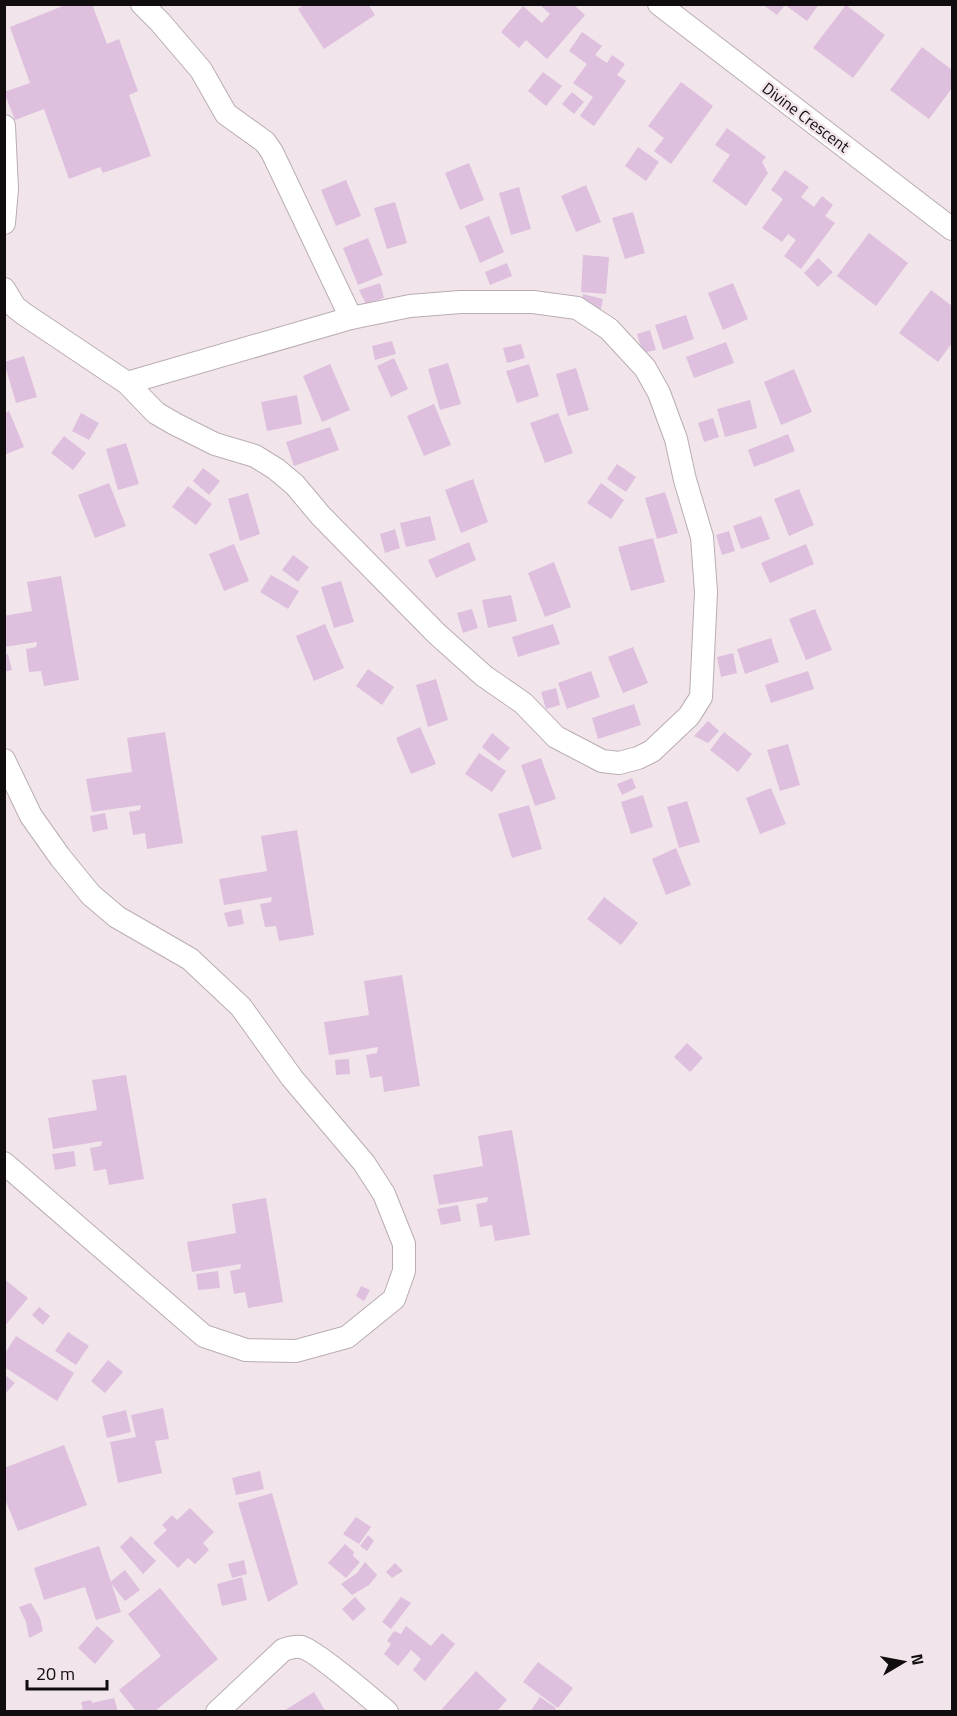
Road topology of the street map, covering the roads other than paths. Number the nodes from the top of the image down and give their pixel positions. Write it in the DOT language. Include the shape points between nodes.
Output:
graph roads {
  1 [pos="142,4"];
  2 [pos="659,4"];
  3 [pos="4,126"];
  4 [pos="4,223"];
  5 [pos="952,229"];
  6 [pos="4,289"];
  7 [pos="351,318"];
  8 [pos="127,383"];
  9 [pos="4,760"];
  10 [pos="4,1163"];
  11 [pos="217,1712"];
  12 [pos="387,1712"];
  1 -- 7 [label="street" via="201,70 226,114 265,142 272,152"];
  2 -- 5 [label="street, Divine Crescent"];
  3 -- 4 [label="street"];
  6 -- 8 [label="street" via="24,314"];
  7 -- 8 [label="street"];
  7 -- 8 [label="street" via="410,306 460,302 533,302 577,308 609,329 645,368 676,439 702,537 706,592 700,697 689,716 652,751 619,763 602,760 556,737 523,703 484,676 437,634 276,469 255,456 215,444 175,424 156,413"];
  9 -- 10 [label="street" via="31,816 92,895 117,917 190,959 242,1006 292,1078 364,1163 384,1194 404,1244 404,1271 394,1299 347,1337 296,1351 246,1350 204,1336"];
  11 -- 12 [label="street" via="273,1658 291,1647 309,1649"];
}
